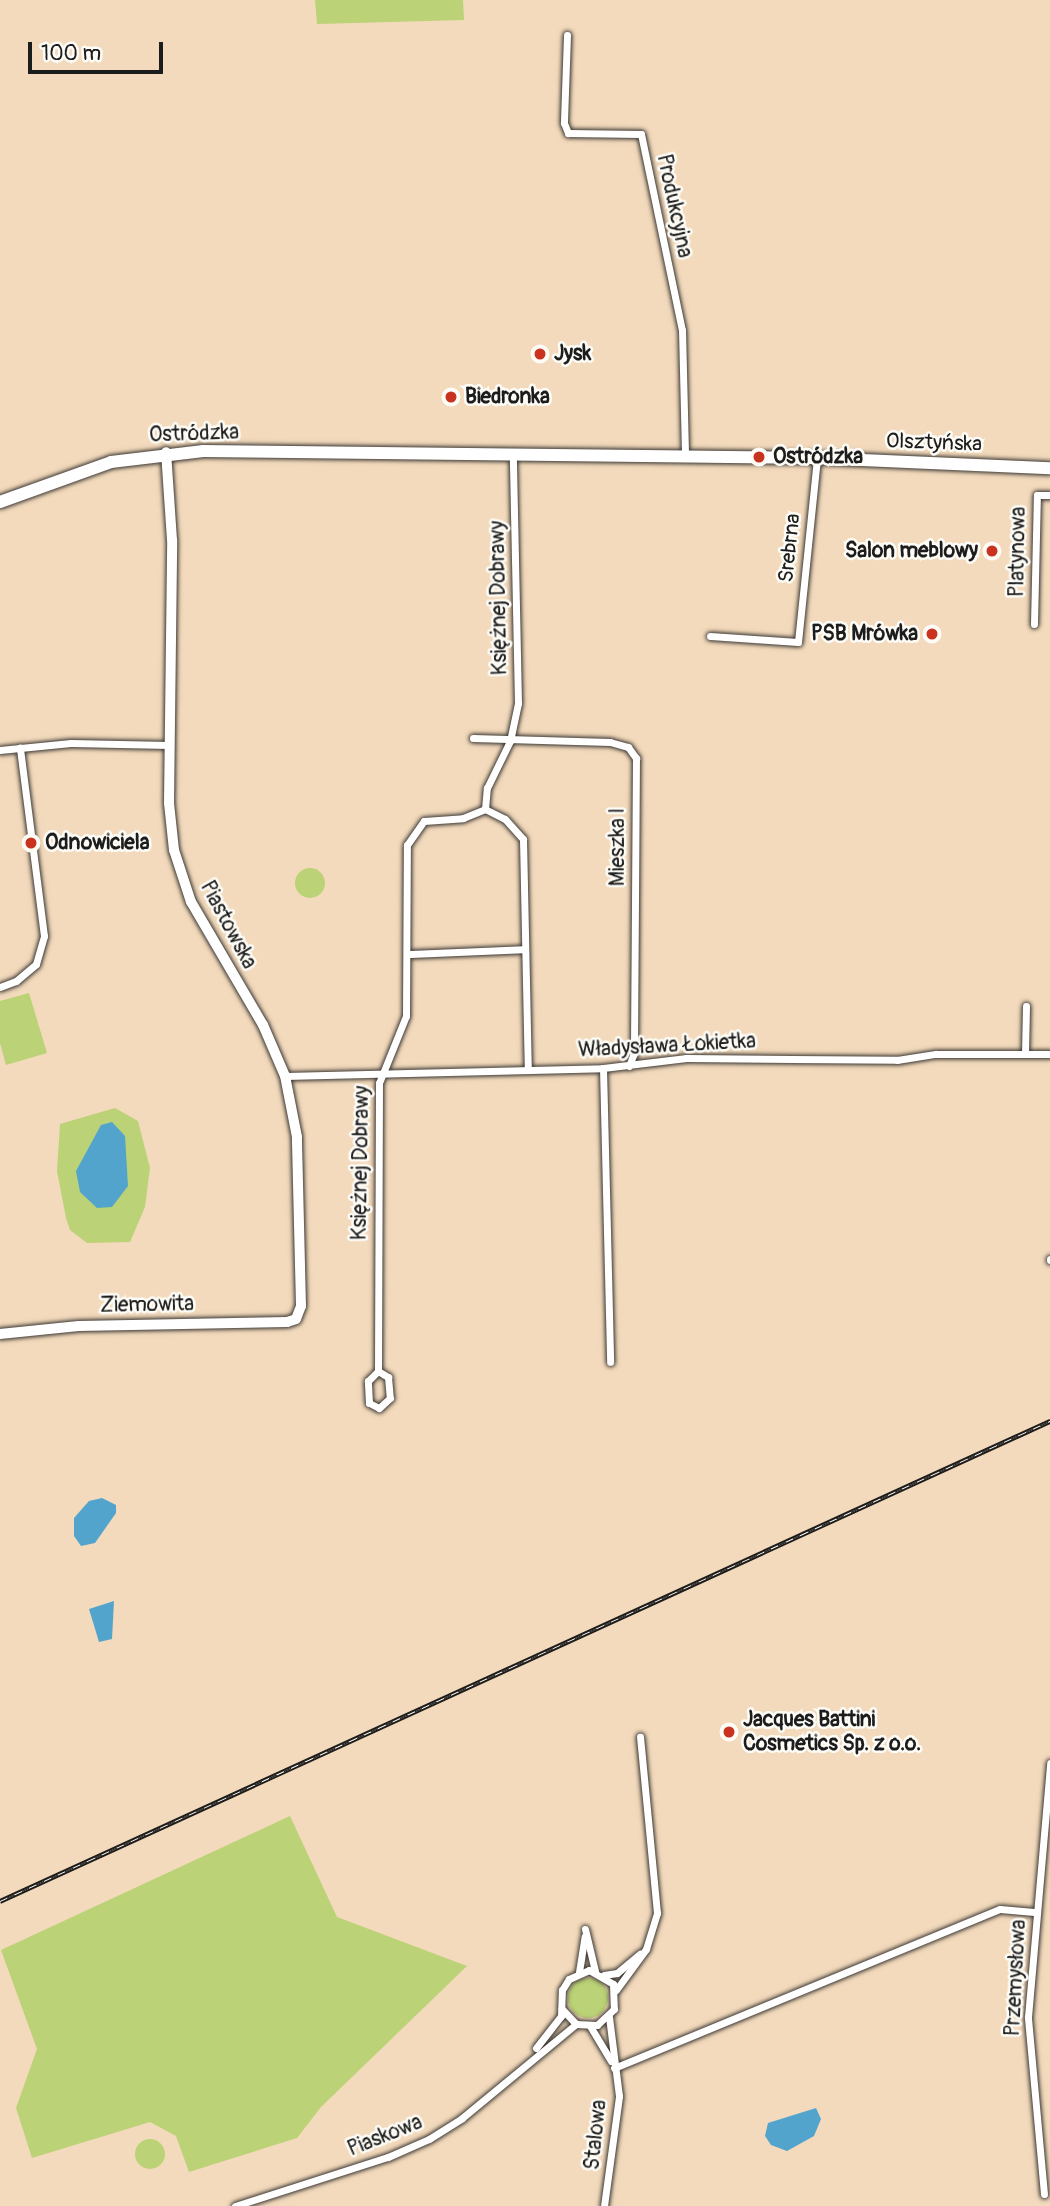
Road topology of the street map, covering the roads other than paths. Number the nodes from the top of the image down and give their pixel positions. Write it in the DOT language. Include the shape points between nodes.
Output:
graph roads {
  1 [pos="567,35"];
  2 [pos="166,452"];
  3 [pos="513,454"];
  4 [pos="685,457"];
  5 [pos="817,458"];
  6 [pos="1050,468"];
  7 [pos="1050,495"];
  8 [pos="0,502"];
  9 [pos="1034,624"];
  10 [pos="710,636"];
  11 [pos="473,738"];
  12 [pos="510,741"];
  13 [pos="169,745"];
  14 [pos="20,748"];
  15 [pos="0,750"];
  16 [pos="485,809"];
  17 [pos="526,949"];
  18 [pos="408,954"];
  19 [pos="0,987"];
  20 [pos="1026,1006"];
  21 [pos="1025,1054"];
  22 [pos="1050,1054"];
  23 [pos="629,1066"];
  24 [pos="603,1068"];
  25 [pos="528,1070"];
  26 [pos="381,1074"];
  27 [pos="285,1076"];
  28 [pos="296,1319"];
  29 [pos="0,1334"];
  30 [pos="610,1362"];
  31 [pos="378,1371"];
  32 [pos="640,1737"];
  33 [pos="1050,1763"];
  34 [pos="1037,1912"];
  35 [pos="646,1949"];
  36 [pos="595,1971"];
  37 [pos="579,1972"];
  38 [pos="604,1975"];
  39 [pos="616,1990"];
  40 [pos="562,2009"];
  41 [pos="609,2017"];
  42 [pos="576,2024"];
  43 [pos="590,2026"];
  44 [pos="527,2060"];
  45 [pos="614,2068"];
  46 [pos="1044,2194"];
  47 [pos="235,2206"];
  48 [pos="604,2206"];
  1 -- 4 [label="street, Produkcyjna" via="564,123 568,133 641,134 682,330"];
  2 -- 3 [label="main road, Ostródzka"];
  2 -- 8 [label="main road, Ostródzka" via="111,462"];
  2 -- 13 [label="street, Piastowska" via="172,540"];
  3 -- 4 [label="main road, Ostródzka"];
  3 -- 12 [label="street, Księżnej Dobrawy" via="519,703"];
  4 -- 5 [label="main road, Ostródzka"];
  5 -- 6 [label="main road, Olsztyńska"];
  5 -- 10 [label="street, Srebrna" via="798,642"];
  7 -- 9 [label="street, Platynowa" via="1037,495"];
  11 -- 12 [label="street"];
  12 -- 16 [label="street, Księżnej Dobrawy" via="487,788"];
  12 -- 23 [label="street, Mieszka I" via="610,742 628,747 636,758 634,1053"];
  13 -- 14 [label="street" via="71,743"];
  13 -- 27 [label="street, Piastowska" via="169,803 181,876 208,936 263,1026"];
  14 -- 15 [label="street"];
  14 -- 19 [label="street" via="44,936 36,964 16,981"];
  16 -- 17 [label="street" via="505,819 523,839"];
  16 -- 18 [label="street, Księżnej Dobrawy" via="463,818 424,821 410,836"];
  17 -- 18 [label="street"];
  17 -- 25 [label="street"];
  18 -- 26 [label="street, Księżnej Dobrawy" via="406,1016"];
  20 -- 21 [label="street"];
  21 -- 22 [label="street, Władysława Łokietka"];
  21 -- 23 [label="street, Władysława Łokietka" via="936,1054 897,1060 686,1058"];
  23 -- 24 [label="street, Władysława Łokietka"];
  24 -- 25 [label="street, Władysława Łokietka"];
  24 -- 30 [label="street"];
  25 -- 26 [label="street, Władysława Łokietka"];
  26 -- 27 [label="street, Władysława Łokietka"];
  26 -- 31 [label="street, Księżnej Dobrawy"];
  27 -- 28 [label="street, Piastowska" via="297,1137 300,1186 301,1306"];
  28 -- 29 [label="street, Ziemowita" via="79,1326"];
  31 -- 31 [label="street, Księżnej Dobrawy" via="368,1378 368,1399 379,1408 390,1398 388,1377"];
  32 -- 35 [label="street" via="657,1892 656,1926"];
  33 -- 34 [label="street, Przemysłowa"];
  34 -- 45 [label="street" via="1000,1909"];
  34 -- 46 [label="street, Przemysłowa" via="1028,2017"];
  35 -- 38 [label="street" via="617,1973"];
  35 -- 39 [label="street"];
  36 -- 37 [label="street"];
  36 -- 37 [label="street" via="586,1928"];
  36 -- 38 [label="street"];
  37 -- 40 [label="street, Piaskowa" via="562,1990"];
  38 -- 39 [label="street"];
  39 -- 41 [label="street"];
  40 -- 42 [label="street"];
  40 -- 44 [label="street, Piaskowa" via="559,2021"];
  41 -- 43 [label="street"];
  41 -- 45 [label="street, Stalowa"];
  42 -- 43 [label="street"];
  42 -- 44 [label="street, Piaskowa"];
  43 -- 45 [label="street, Stalowa"];
  44 -- 47 [label="street, Piaskowa" via="462,2118 429,2139 388,2157"];
  45 -- 48 [label="street, Stalowa" via="617,2127"];
}
